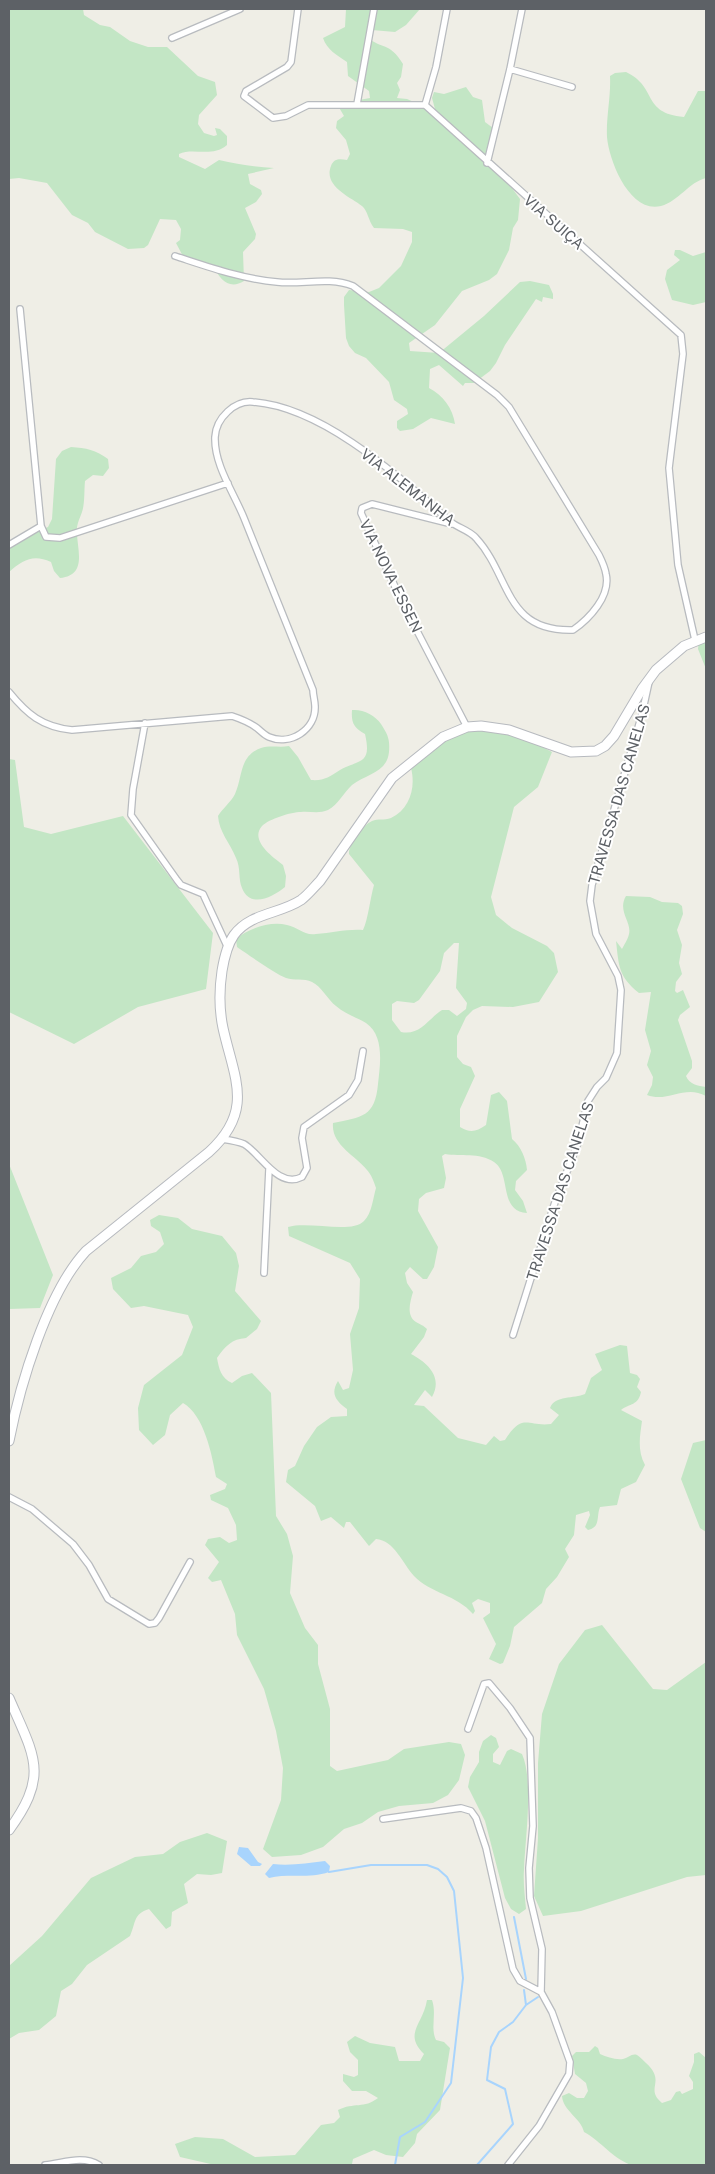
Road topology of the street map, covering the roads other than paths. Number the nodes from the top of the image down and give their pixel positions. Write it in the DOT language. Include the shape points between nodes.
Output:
graph roads {
  1 [pos="240,9"];
  2 [pos="298,9"];
  3 [pos="374,9"];
  4 [pos="447,9"];
  5 [pos="522,9"];
  6 [pos="172,38"];
  7 [pos="510,70"];
  8 [pos="572,87"];
  9 [pos="357,104"];
  10 [pos="425,104"];
  11 [pos="487,162"];
  12 [pos="176,256"];
  13 [pos="20,309"];
  14 [pos="228,483"];
  15 [pos="453,524"];
  16 [pos="42,526"];
  17 [pos="9,545"];
  18 [pos="706,637"];
  19 [pos="695,640"];
  20 [pos="650,677"];
  21 [pos="9,692"];
  22 [pos="145,723"];
  23 [pos="468,727"];
  24 [pos="228,948"];
  25 [pos="363,1051"];
  26 [pos="222,1140"];
  27 [pos="270,1169"];
  28 [pos="264,1273"];
  29 [pos="513,1335"];
  30 [pos="9,1441"];
  31 [pos="9,1497"];
  32 [pos="190,1562"];
  33 [pos="9,1698"];
  34 [pos="468,1728"];
  35 [pos="382,1819"];
  36 [pos="9,1830"];
  37 [pos="541,1992"];
  38 [pos="45,2165"];
  39 [pos="99,2165"];
  40 [pos="508,2165"];
  1 -- 6 [label="street"];
  2 -- 9 [label="street" via="291,62 250,88 244,96 273,118 286,116 308,105"];
  3 -- 9 [label="street"];
  4 -- 10 [label="street"];
  5 -- 7 [label="street"];
  7 -- 8 [label="street"];
  7 -- 11 [label="street"];
  9 -- 10 [label="street"];
  10 -- 11 [label="street, VIA SUIÇA"];
  11 -- 19 [label="street, VIA SUIÇA" via="681,335 683,354 669,468 678,565"];
  12 -- 15 [label="street, VIA ALEMANHA" via="254,279 303,283 341,281 353,286 497,395 520,421 599,555 607,575 602,598 585,621 572,630 547,628 531,622 509,596 475,536"];
  13 -- 16 [label="street"];
  14 -- 15 [label="street, VIA ALEMANHA" via="216,448 219,422 238,404 251,401 268,404 299,414 340,434"];
  14 -- 16 [label="street" via="60,538 46,537"];
  14 -- 22 [label="street, VIA ALEMANHA" via="313,690 315,707 312,720 297,737 284,740 268,737 255,726 232,716"];
  15 -- 23 [label="street, VIA NOVA ESSEN" via="372,504 362,508 360,513 403,604"];
  16 -- 17 [label="street"];
  18 -- 19 [label="main road"];
  19 -- 20 [label="main road" via="672,654"];
  20 -- 23 [label="main road" via="614,736 596,751 584,754 571,752 509,730"];
  20 -- 29 [label="street, TRAVESSA DAS CANELAS" via="590,901 596,934 618,976 621,990 617,1053 606,1078 588,1101 578,1143 554,1205"];
  21 -- 22 [label="street, VIA ALEMANHA" via="20,706 53,728 72,730"];
  22 -- 24 [label="street" via="133,789 132,815 176,880 203,894"];
  23 -- 24 [label="main road" via="443,737 392,778 320,881 302,900 244,925 233,936"];
  24 -- 26 [label="main road" via="220,986 220,1007 238,1092 235,1114"];
  25 -- 27 [label="street" via="358,1080 350,1095 304,1126 302,1138 308,1168 299,1178 293,1179"];
  26 -- 27 [label="street" via="243,1144 253,1150"];
  26 -- 30 [label="main road" via="74,1264 33,1355"];
  27 -- 28 [label="street"];
  31 -- 32 [label="street" via="32,1509 73,1544 108,1599 152,1624 163,1612"];
  33 -- 36 [label="main road" via="31,1748 35,1768 29,1800"];
  34 -- 37 [label="street" via="484,1684 489,1683 530,1738 533,1826 530,1898 542,1949"];
  35 -- 37 [label="street" via="460,1808 471,1810 486,1848 513,1969 520,1981"];
  37 -- 40 [label="street" via="552,2012 570,2067 569,2074 539,2126"];
  38 -- 39 [label="street" via="91,2160"];
}
